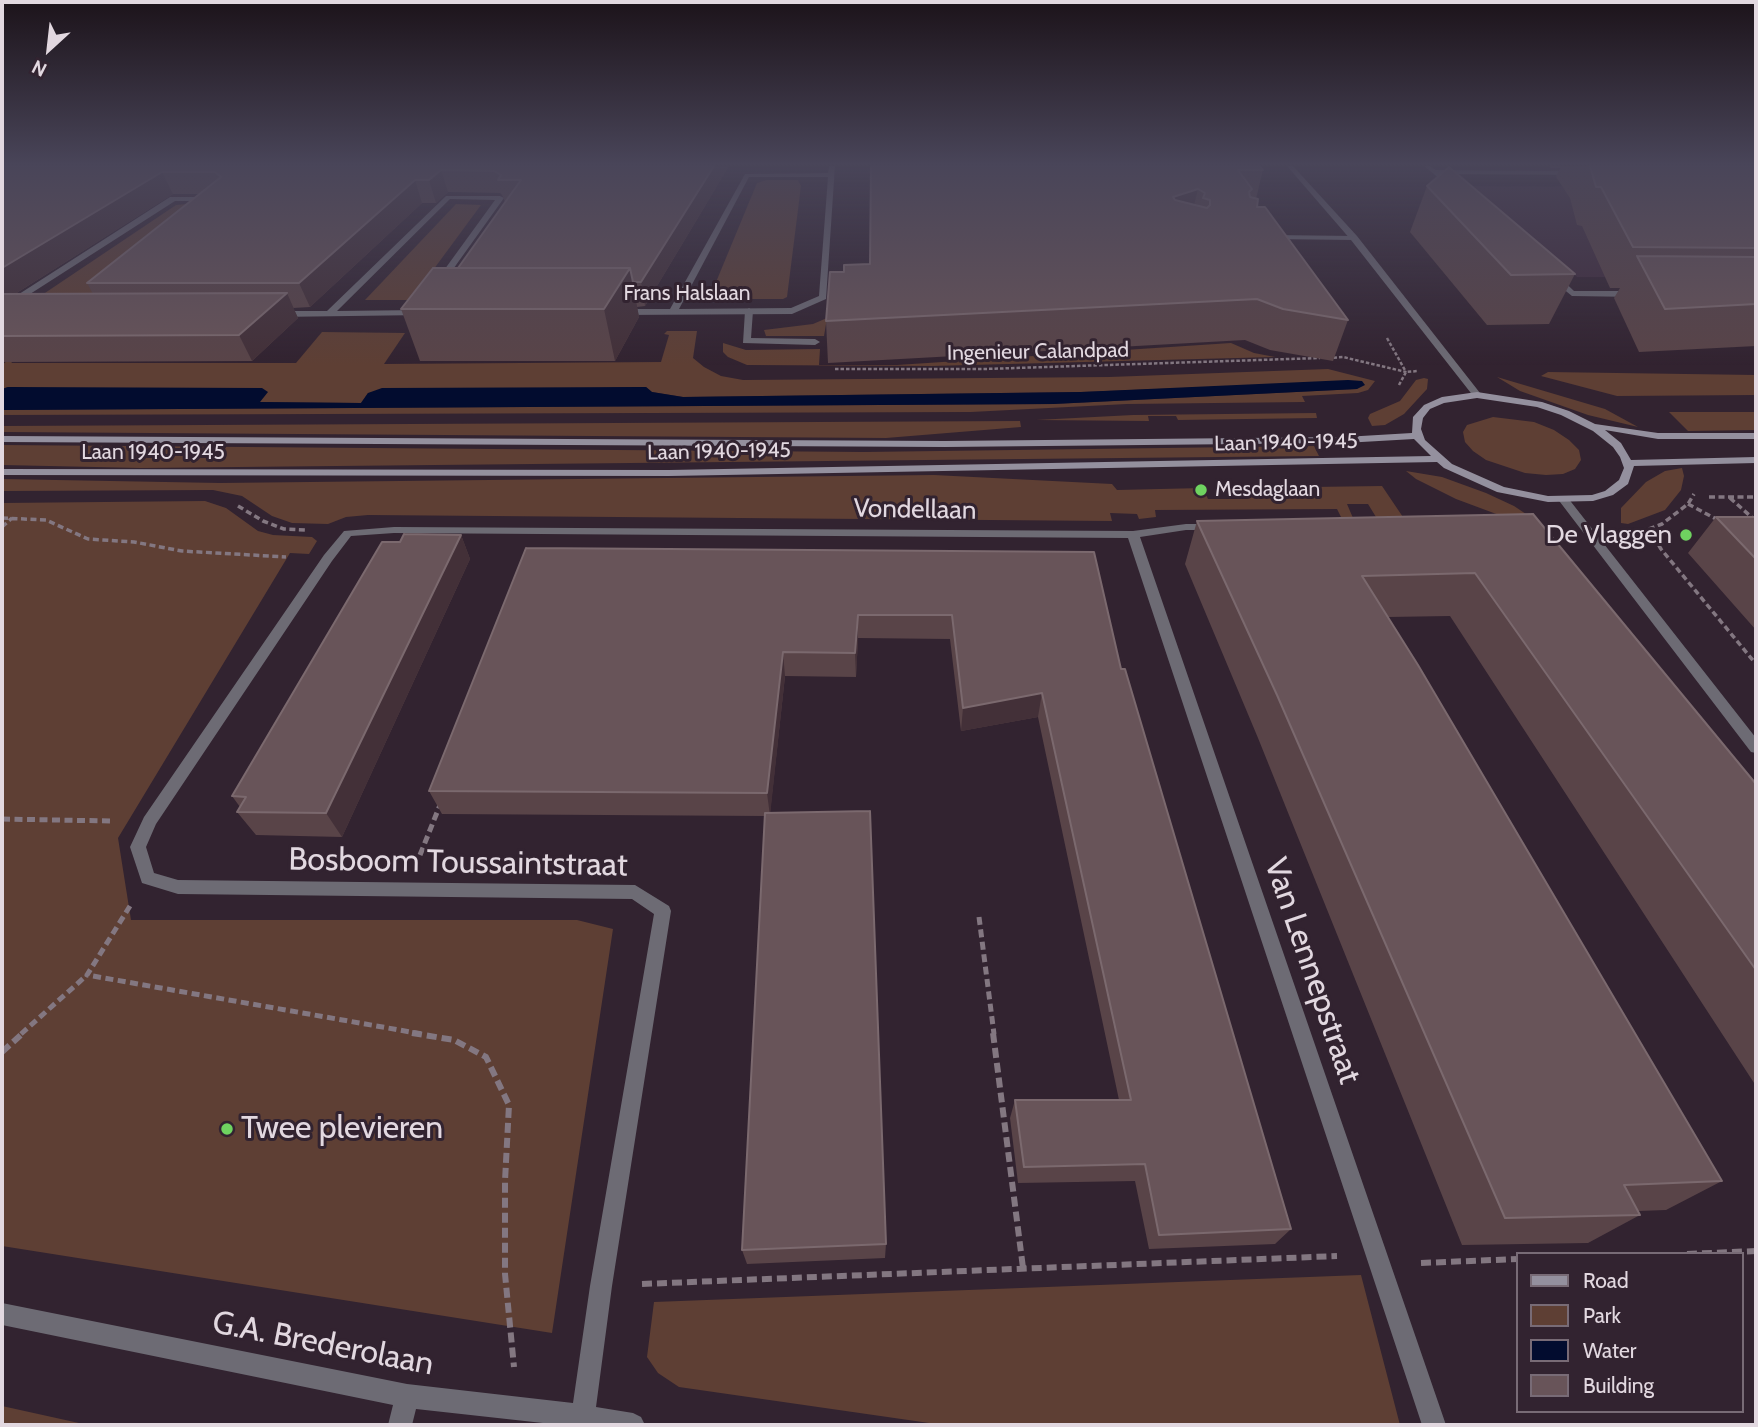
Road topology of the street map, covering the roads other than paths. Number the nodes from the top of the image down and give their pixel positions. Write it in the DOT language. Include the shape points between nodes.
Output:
graph roads {
  1 [pos="121,233"];
  2 [pos="412,233"];
  3 [pos="475,233"];
  4 [pos="716,233"];
  5 [pos="827,233"];
  6 [pos="1349,233"];
  7 [pos="1260,237"];
  8 [pos="1354,238"];
  9 [pos="1543,267"];
  10 [pos="432,292"];
  11 [pos="1651,294"];
  12 [pos="425,303"];
  13 [pos="2,309"];
  14 [pos="749,311"];
  15 [pos="612,312"];
  16 [pos="673,312"];
  17 [pos="417,313"];
  18 [pos="431,313"];
  19 [pos="2,314"];
  20 [pos="16,314"];
  21 [pos="262,314"];
  22 [pos="329,314"];
  23 [pos="815,342"];
  24 [pos="1477,395"];
  25 [pos="1588,424"];
  26 [pos="1418,436"];
  27 [pos="1756,436"];
  28 [pos="2,439"];
  29 [pos="1437,459"];
  30 [pos="1756,460"];
  31 [pos="1627,463"];
  32 [pos="2,472"];
  33 [pos="1564,500"];
  34 [pos="1226,527"];
  35 [pos="1133,535"];
  36 [pos="1756,748"];
  37 [pos="148,878"];
  38 [pos="2,1314"];
  39 [pos="407,1396"];
  40 [pos="583,1416"];
  41 [pos="400,1425"];
  42 [pos="633,1425"];
  43 [pos="1434,1425"];
  1 -- 13 [label="street"];
  2 -- 22 [label="street"];
  3 -- 10 [label="street"];
  4 -- 16 [label="street"];
  5 -- 14 [label="street, Frans Halslaan" via="823,297 792,311"];
  6 -- 8 [label="street"];
  7 -- 8 [label="street"];
  8 -- 24 [label="street"];
  9 -- 11 [label="street" via="1572,293"];
  12 -- 17 [label="street"];
  14 -- 16 [label="street, Frans Halslaan"];
  14 -- 23 [label="street" via="746,341"];
  15 -- 16 [label="street, Frans Halslaan"];
  17 -- 18 [label="street"];
  17 -- 22 [label="street"];
  19 -- 20 [label="street"];
  21 -- 22 [label="street"];
  24 -- 25 [label="main road" via="1539,404"];
  24 -- 26 [label="main road" via="1427,407 1416,423"];
  25 -- 27 [label="main road" via="1658,436"];
  25 -- 31 [label="main road" via="1617,445"];
  26 -- 28 [label="main road, Laan 1940-1945" via="970,444"];
  26 -- 29 [label="main road"];
  29 -- 32 [label="main road, Laan 1940-1945" via="669,472"];
  29 -- 33 [label="main road" via="1502,491"];
  30 -- 31 [label="main road"];
  31 -- 33 [label="main road" via="1624,482 1615,490 1593,498"];
  33 -- 36 [label="street"];
  34 -- 35 [label="street, Vondellaan"];
  35 -- 37 [label="street, Vondellaan" via="348,533 149,821 138,847"];
  35 -- 43 [label="street, Van Lennepstraat"];
  37 -- 40 [label="street, Bosboom Toussaintstraat" via="177,887 635,892 663,911"];
  38 -- 39 [label="street, G.A. Brederolaan"];
  39 -- 40 [label="street, G.A. Brederolaan"];
  39 -- 41 [label="street"];
  40 -- 42 [label="street, G.A. Brederolaan"];
}
